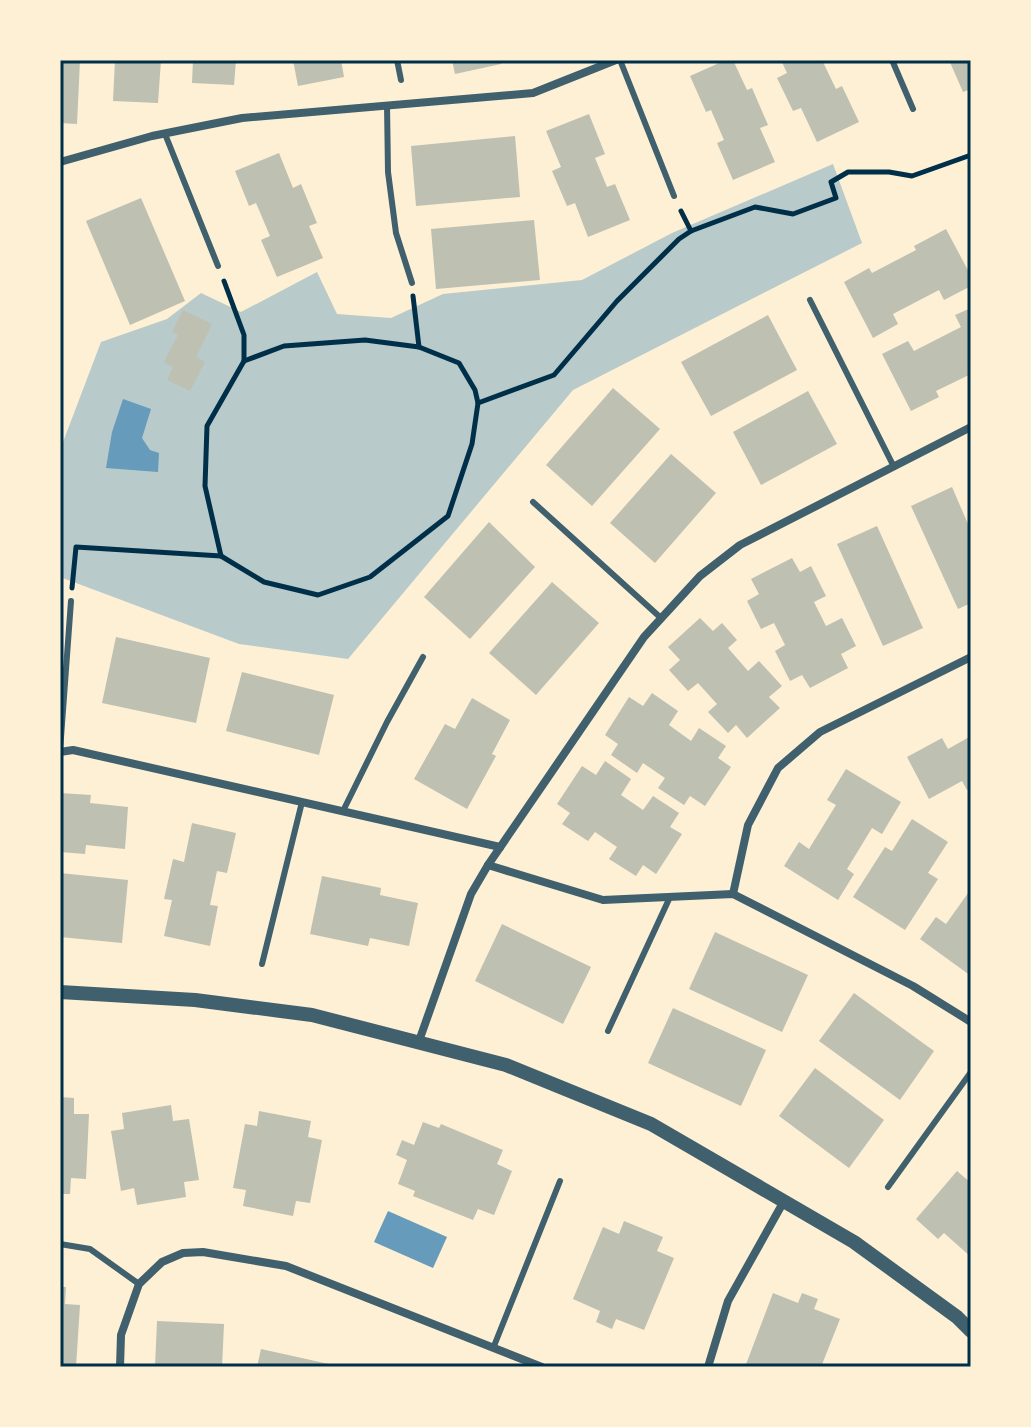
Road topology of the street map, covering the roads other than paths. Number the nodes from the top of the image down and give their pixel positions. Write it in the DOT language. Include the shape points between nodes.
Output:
graph roads {
  1 [pos="397,60"];
  2 [pos="618,60"];
  3 [pos="892,60"];
  4 [pos="401,80"];
  5 [pos="387,105"];
  6 [pos="913,109"];
  7 [pos="165,134"];
  8 [pos="60,162"];
  9 [pos="674,196"];
  10 [pos="218,266"];
  11 [pos="412,283"];
  12 [pos="810,300"];
  13 [pos="971,427"];
  14 [pos="894,467"];
  15 [pos="533,502"];
  16 [pos="71,601"];
  17 [pos="661,618"];
  18 [pos="423,657"];
  19 [pos="971,657"];
  20 [pos="60,751"];
  21 [pos="302,802"];
  22 [pos="343,811"];
  23 [pos="500,847"];
  24 [pos="488,865"];
  25 [pos="733,894"];
  26 [pos="670,897"];
  27 [pos="262,964"];
  28 [pos="60,992"];
  29 [pos="971,1022"];
  30 [pos="608,1031"];
  31 [pos="419,1041"];
  32 [pos="971,1072"];
  33 [pos="560,1181"];
  34 [pos="888,1187"];
  35 [pos="784,1201"];
  36 [pos="60,1244"];
  37 [pos="139,1284"];
  38 [pos="971,1331"];
  39 [pos="494,1346"];
  40 [pos="120,1367"];
  41 [pos="542,1367"];
  42 [pos="708,1367"];
  1 -- 4 [label="lane"];
  2 -- 5 [label="street" via="533,93"];
  2 -- 9 [label="lane"];
  3 -- 6 [label="lane"];
  5 -- 7 [label="street" via="242,118"];
  5 -- 11 [label="lane" via="396,233"];
  7 -- 8 [label="street"];
  7 -- 10 [label="lane"];
  12 -- 14 [label="lane"];
  13 -- 14 [label="street"];
  14 -- 17 [label="street" via="740,545 700,576"];
  15 -- 17 [label="lane"];
  16 -- 20 [label="lane"];
  17 -- 23 [label="street"];
  18 -- 22 [label="lane"];
  19 -- 25 [label="street" via="820,732 778,768 748,825"];
  20 -- 21 [label="street"];
  21 -- 22 [label="street"];
  21 -- 27 [label="lane"];
  22 -- 23 [label="street"];
  23 -- 24 [label="street"];
  24 -- 26 [label="street" via="603,900"];
  24 -- 31 [label="street" via="471,894"];
  25 -- 26 [label="street"];
  25 -- 29 [label="street" via="913,986"];
  26 -- 30 [label="lane"];
  28 -- 31 [label="street" via="195,1000 312,1015"];
  31 -- 35 [label="street" via="506,1065 651,1124"];
  32 -- 34 [label="lane"];
  33 -- 39 [label="lane"];
  35 -- 38 [label="street" via="854,1242"];
  35 -- 42 [label="street" via="728,1301"];
  36 -- 37 [label="lane" via="90,1249"];
  37 -- 39 [label="street" via="162,1262 183,1253 286,1266"];
  37 -- 40 [label="street" via="121,1335"];
  39 -- 41 [label="street"];
}
